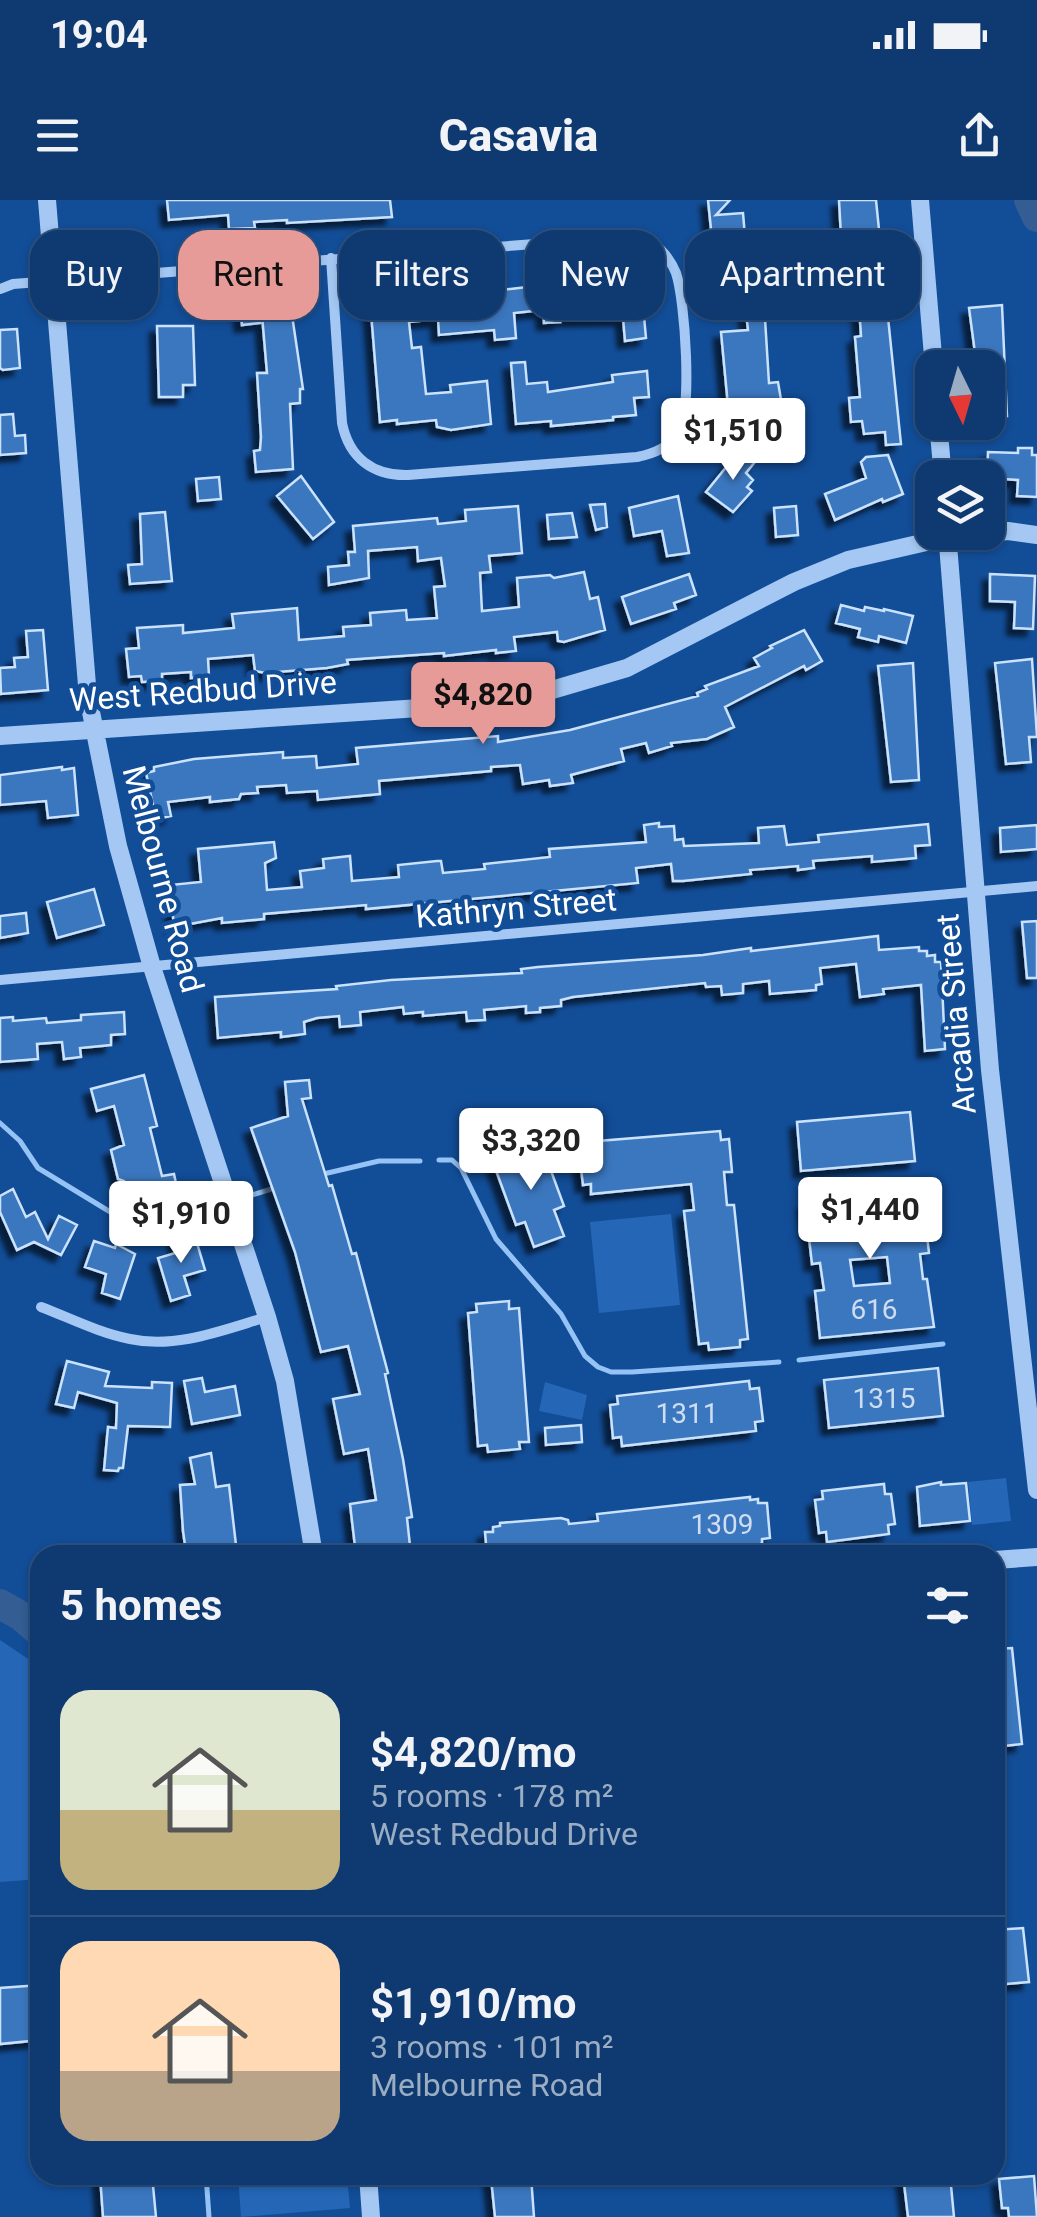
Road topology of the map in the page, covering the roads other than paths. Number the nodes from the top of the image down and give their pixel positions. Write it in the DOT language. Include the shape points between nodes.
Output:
graph roads {
  1 [pos="47,200"];
  2 [pos="920,200"];
  3 [pos="50,230"];
  4 [pos="330,258"];
  5 [pos="158,273"];
  6 [pos="30,283"];
  7 [pos="0,289"];
  8 [pos="57,320"];
  9 [pos="932,350"];
  10 [pos="1005,531"];
  11 [pos="1037,535"];
  12 [pos="915,543"];
  13 [pos="948,550"];
  14 [pos="94,728"];
  15 [pos="0,736"];
  16 [pos="1037,886"];
  17 [pos="976,891"];
  18 [pos="152,967"];
  19 [pos="0,980"];
  20 [pos="41,1307"];
  21 [pos="268,1317"];
  22 [pos="1037,1490"];
  23 [pos="313,1545"];
  24 [pos="1037,1556"];
  25 [pos="1005,1559"];
  26 [pos="369,2185"];
  27 [pos="371,2217"];
  1 -- 3 [label="street, Melbourne Road"];
  2 -- 9 [label="street"];
  4 -- 4 [label="street" via="344,436 368,466 408,475 637,457 678,436 688,389 679,286 655,242 639,236"];
  4 -- 5 [label="street"];
  6 -- 7 [label="street"];
  8 -- 14 [label="street, Melbourne Road"];
  10 -- 11 [label="street, West Redbud Drive"];
  12 -- 14 [label="street, West Redbud Drive" via="794,582 627,668 511,702"];
  13 -- 17 [label="street, Arcadia Street"];
  14 -- 15 [label="street, West Redbud Drive"];
  14 -- 18 [label="street, Melbourne Road"];
  16 -- 17 [label="street, Kathryn Street"];
  17 -- 18 [label="street, Kathryn Street"];
  17 -- 22 [label="street, Arcadia Street"];
  18 -- 19 [label="street, Kathryn Street"];
  18 -- 21 [label="street, Melbourne Road"];
  20 -- 21 [label="street" via="152,1342"];
  21 -- 23 [label="street, Melbourne Road"];
  24 -- 25 [label="street"];
  26 -- 27 [label="street"];
}
